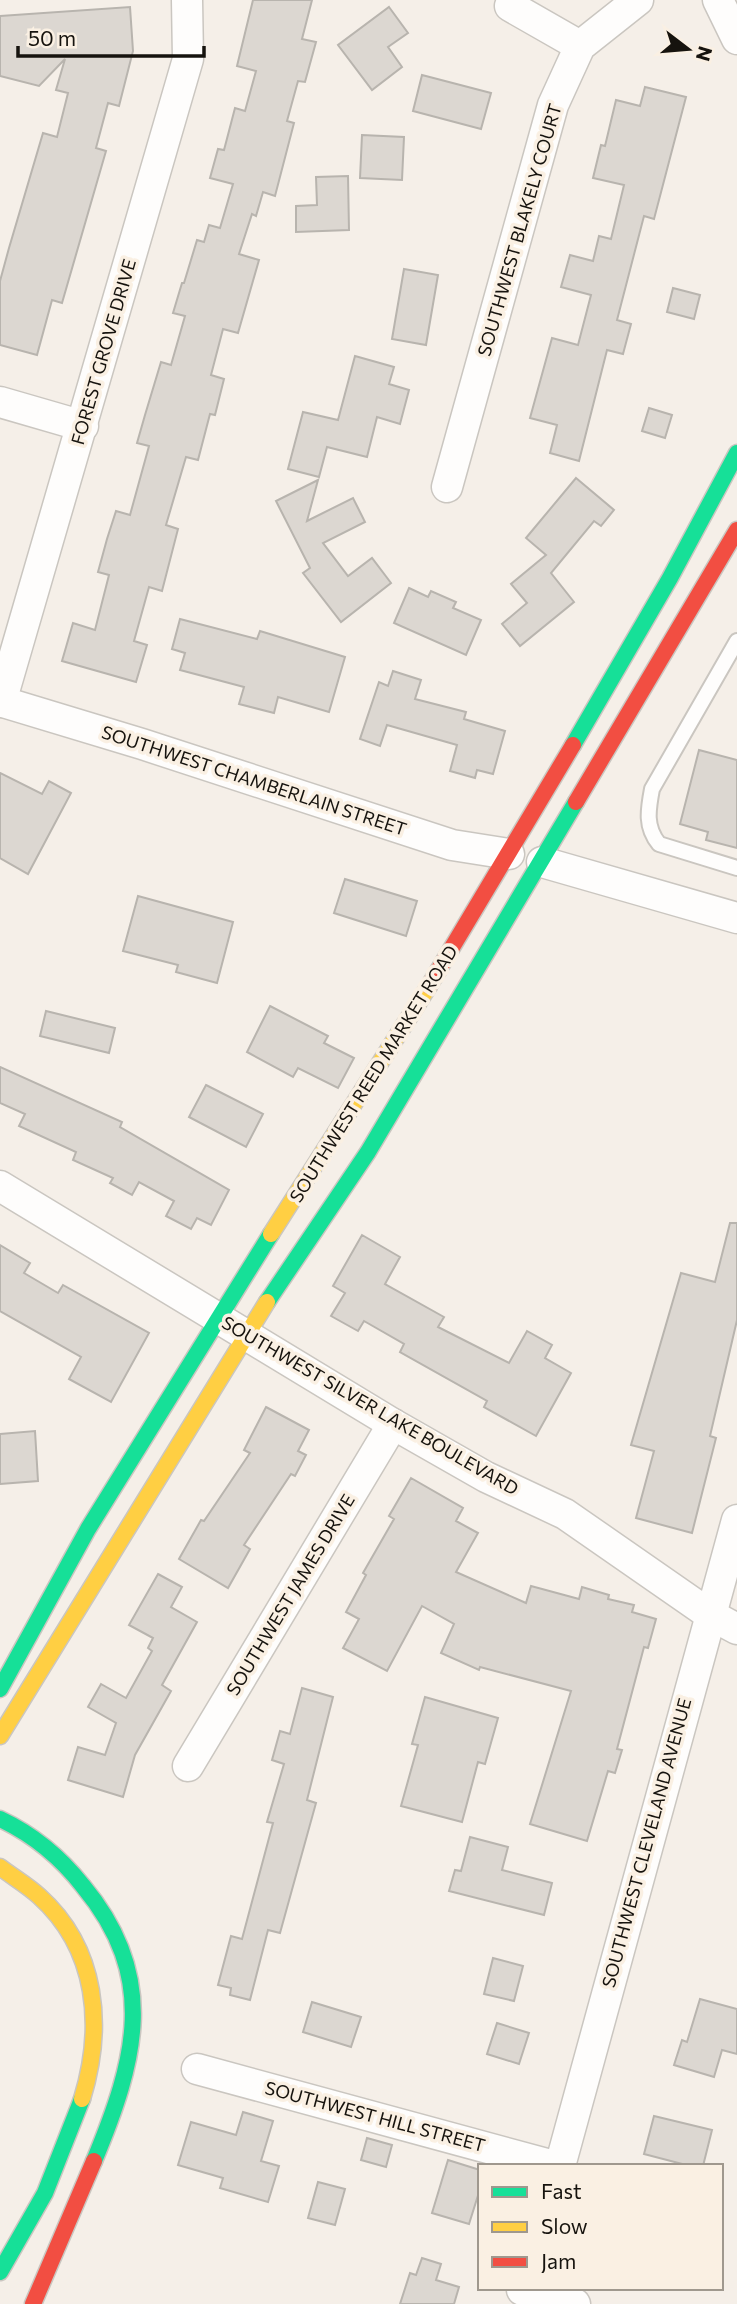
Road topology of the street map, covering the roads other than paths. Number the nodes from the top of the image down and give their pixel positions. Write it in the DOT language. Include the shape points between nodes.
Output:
graph roads {
  1 [pos="187,0"];
  2 [pos="638,0"];
  3 [pos="718,0"];
  4 [pos="510,6"];
  5 [pos="737,39"];
  6 [pos="580,47"];
  7 [pos="0,401"];
  8 [pos="83,426"];
  9 [pos="737,453"];
  10 [pos="447,487"];
  11 [pos="737,530"];
  12 [pos="737,641"];
  13 [pos="0,702"];
  14 [pos="509,854"];
  15 [pos="542,862"];
  16 [pos="737,868"];
  17 [pos="737,918"];
  18 [pos="0,1186"];
  19 [pos="218,1318"];
  20 [pos="246,1333"];
  21 [pos="393,1424"];
  22 [pos="737,1520"];
  23 [pos="709,1614"];
  24 [pos="737,1629"];
  25 [pos="0,1689"];
  26 [pos="0,1736"];
  27 [pos="188,1766"];
  28 [pos="0,1819"];
  29 [pos="0,1867"];
  30 [pos="197,2069"];
  31 [pos="547,2164"];
  32 [pos="561,2164"];
  33 [pos="0,2272"];
  34 [pos="521,2294"];
  35 [pos="33,2304"];
  36 [pos="575,2304"];
  1 -- 8 [label="street, FOREST GROVE DRIVE" via="188,59"];
  2 -- 6 [label="street, SOUTHWEST BLAKELY COURT"];
  3 -- 5 [label="street"];
  4 -- 6 [label="street"];
  6 -- 10 [label="street, SOUTHWEST BLAKELY COURT" via="553,105"];
  7 -- 8 [label="street"];
  8 -- 13 [label="street, FOREST GROVE DRIVE"];
  9 -- 14 [label="main road, SOUTHWEST REED MARKET ROAD" via="670,578"];
  11 -- 15 [label="main road, SOUTHWEST REED MARKET ROAD"];
  12 -- 16 [label="lane" via="652,789 647,816 659,844"];
  13 -- 14 [label="street, SOUTHWEST CHAMBERLAIN STREET" via="452,845"];
  14 -- 19 [label="main road, SOUTHWEST REED MARKET ROAD" via="374,1076"];
  15 -- 17 [label="street"];
  15 -- 20 [label="main road, SOUTHWEST REED MARKET ROAD" via="368,1152"];
  18 -- 19 [label="street, SOUTHWEST SILVER LAKE BOULEVARD"];
  19 -- 20 [label="street, SOUTHWEST SILVER LAKE BOULEVARD"];
  19 -- 25 [label="main road, SOUTHWEST REED MARKET ROAD" via="89,1529"];
  20 -- 21 [label="street, SOUTHWEST SILVER LAKE BOULEVARD"];
  20 -- 26 [label="main road, SOUTHWEST REED MARKET ROAD"];
  21 -- 23 [label="street, SOUTHWEST SILVER LAKE BOULEVARD" via="486,1477 565,1514"];
  21 -- 27 [label="street, SOUTHWEST JAMES DRIVE"];
  22 -- 23 [label="street, SOUTHWEST CLEVELAND AVENUE"];
  23 -- 24 [label="street, SOUTHWEST SILVER LAKE BOULEVARD"];
  23 -- 32 [label="street, SOUTHWEST CLEVELAND AVENUE"];
  28 -- 35 [label="main road" via="54,1856 94,1895 114,1925 128,1961 135,2009 123,2089"];
  29 -- 33 [label="main road" via="51,1906 80,1949 95,1995 97,2029 79,2114 42,2200"];
  30 -- 31 [label="street, SOUTHWEST HILL STREET"];
  34 -- 36 [label="street"];
}
